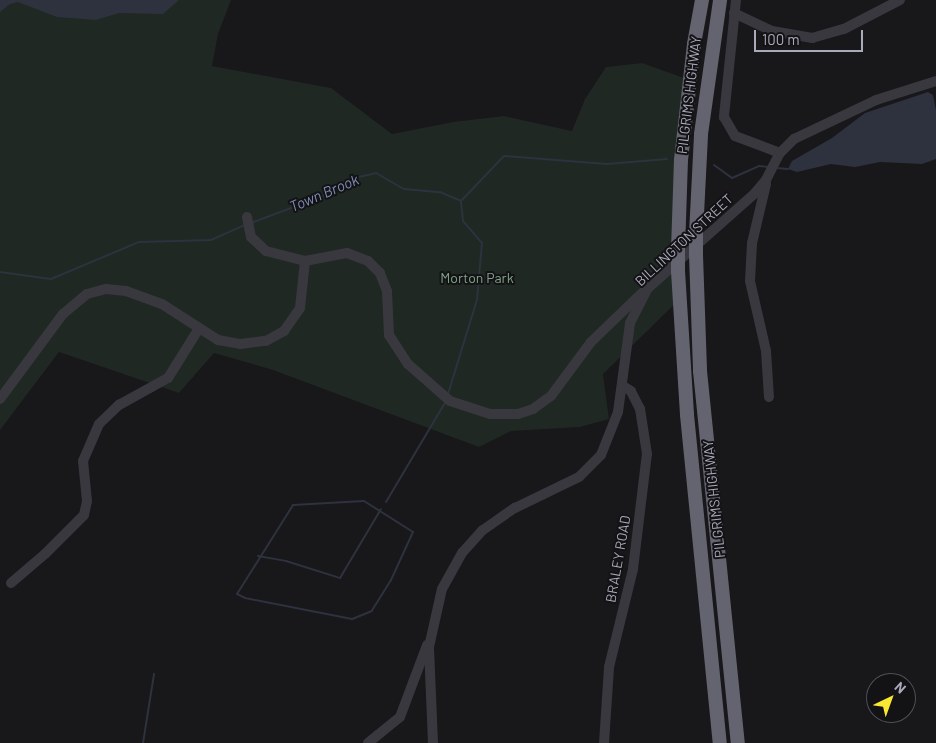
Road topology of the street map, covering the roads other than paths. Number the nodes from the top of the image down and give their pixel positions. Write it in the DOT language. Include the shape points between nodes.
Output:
graph roads {
  1 [pos="702,0"];
  2 [pos="720,0"];
  3 [pos="736,0"];
  4 [pos="900,0"];
  5 [pos="734,13"];
  6 [pos="936,82"];
  7 [pos="778,156"];
  8 [pos="768,177"];
  9 [pos="247,217"];
  10 [pos="305,262"];
  11 [pos="647,289"];
  12 [pos="198,330"];
  13 [pos="623,386"];
  14 [pos="769,397"];
  15 [pos="0,399"];
  16 [pos="11,583"];
  17 [pos="429,640"];
  18 [pos="368,743"];
  19 [pos="434,743"];
  20 [pos="604,743"];
  21 [pos="720,743"];
  22 [pos="738,743"];
  1 -- 21 [label="highway, PILGRIMS HIGHWAY, bridge" via="681,160 678,271 687,414"];
  2 -- 22 [label="highway, PILGRIMS HIGHWAY, bridge" via="701,134 696,255 700,370"];
  3 -- 5 [label="street"];
  4 -- 5 [label="street" via="844,29 812,38 772,31"];
  5 -- 7 [label="street" via="724,117 736,136"];
  6 -- 7 [label="street" via="891,94 810,129"];
  7 -- 8 [label="street, BILLINGTON STREET"];
  8 -- 11 [label="street, BILLINGTON STREET"];
  8 -- 14 [label="street" via="752,243 750,281 766,351"];
  9 -- 10 [label="street" via="254,241 266,250"];
  10 -- 11 [label="street" via="347,253 363,257 374,266 389,299 389,336 393,344 450,402 500,415 532,409 562,386 591,342"];
  10 -- 12 [label="street" via="300,308 276,338 233,343"];
  11 -- 13 [label="street, BILLINGTON STREET" via="628,332"];
  12 -- 15 [label="street" via="170,310 140,295 111,289 94,291 63,314"];
  12 -- 16 [label="street" via="168,378 119,405 99,424 83,461 87,501 84,515"];
  13 -- 17 [label="street, BILLINGTON STREET" via="610,439 595,463 570,483 499,519 469,544 442,589"];
  13 -- 20 [label="street, BRALEY ROAD" via="631,391 640,409 647,454 633,569 609,667"];
  17 -- 18 [label="street" via="400,717"];
  17 -- 19 [label="street, BILLINGTON STREET"];
}
